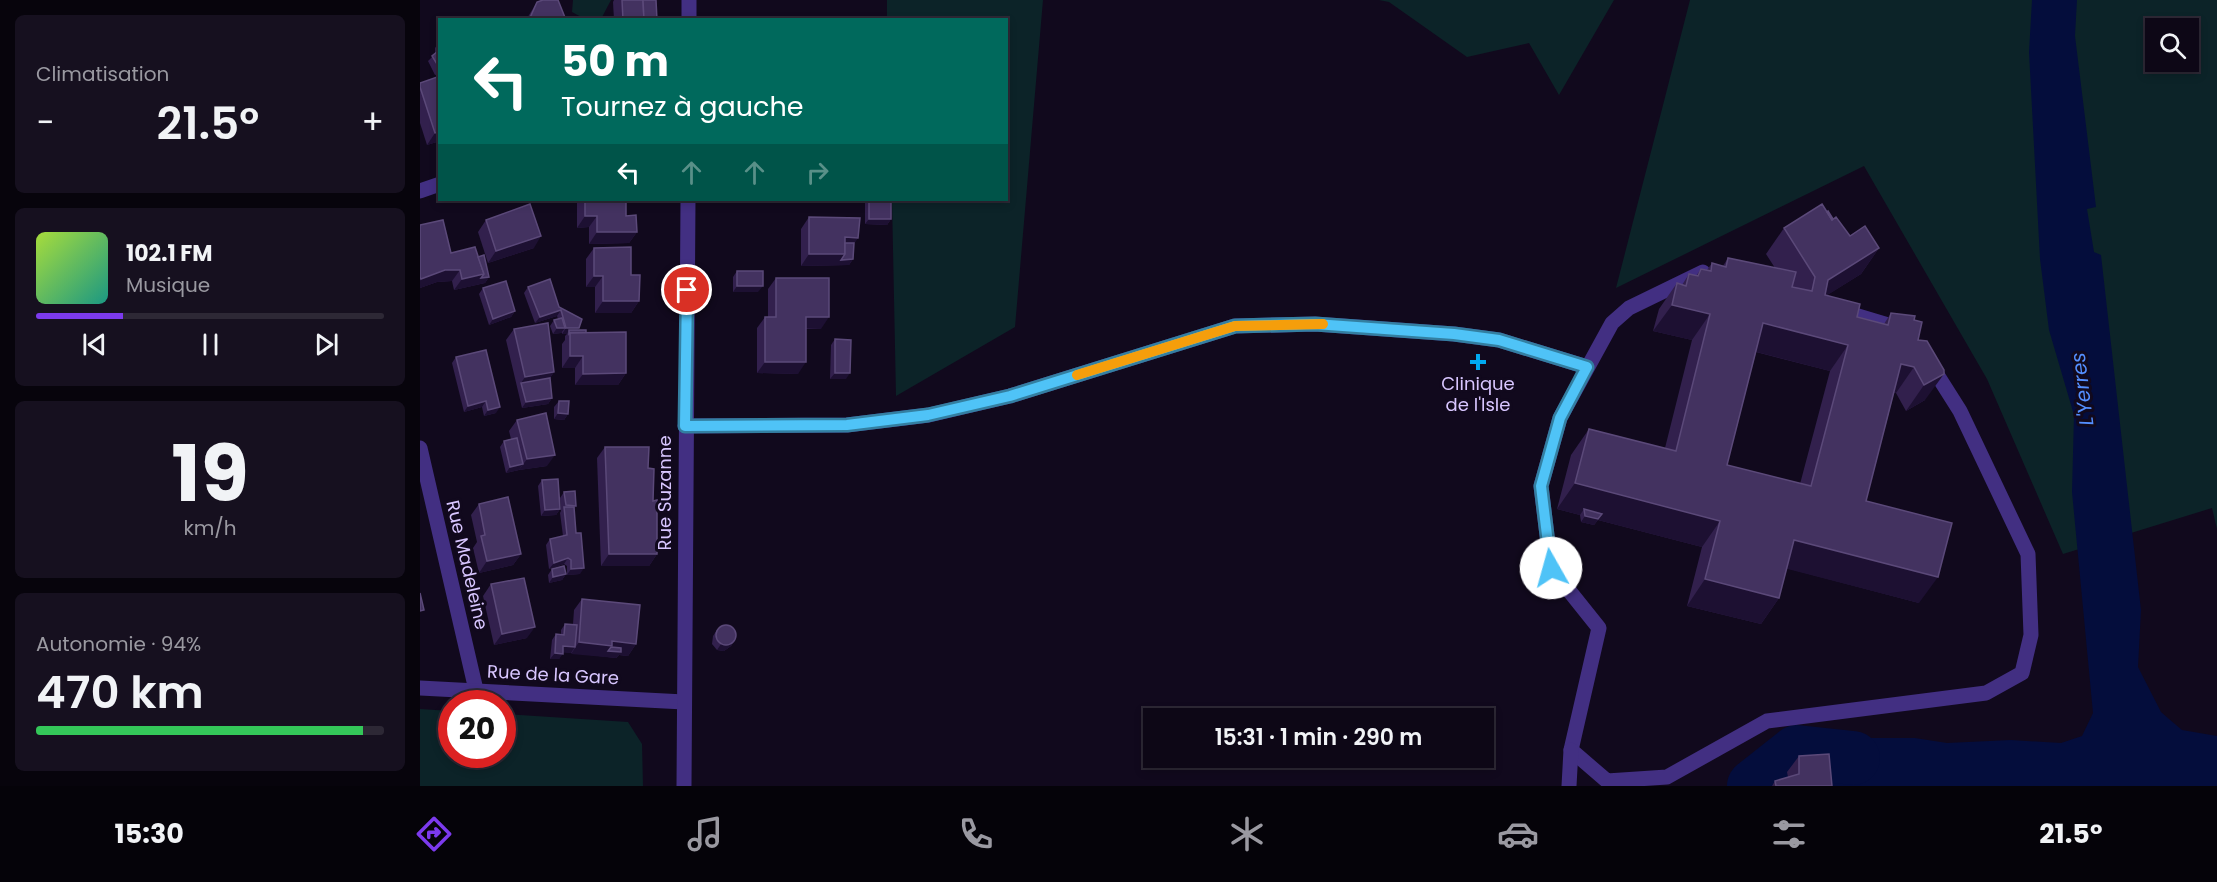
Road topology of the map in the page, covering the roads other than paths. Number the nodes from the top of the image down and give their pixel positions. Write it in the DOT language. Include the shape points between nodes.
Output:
graph roads {
  1 [pos="689,0"];
  2 [pos="689,18"];
  3 [pos="438,185"];
  4 [pos="420,191"];
  5 [pos="688,201"];
  6 [pos="1717,273"];
  7 [pos="1838,310"];
  8 [pos="1910,332"];
  9 [pos="1922,352"];
  10 [pos="1587,367"];
  11 [pos="685,426"];
  12 [pos="420,448"];
  13 [pos="420,688"];
  14 [pos="476,690"];
  15 [pos="516,692"];
  16 [pos="684,702"];
  17 [pos="1570,750"];
  18 [pos="684,786"];
  19 [pos="1569,786"];
  1 -- 2 [label="street"];
  3 -- 4 [label="street"];
  5 -- 11 [label="street, Rue Suzanne"];
  6 -- 10 [label="street" via="1707,271 1629,308 1612,323"];
  7 -- 8 [label="street"];
  9 -- 17 [label="street" via="1960,411 2028,554 2031,635 2022,673 1986,693 1767,722 1667,777 1607,781"];
  10 -- 11 [label="street" via="1499,340 1454,334 1315,324 1235,326 1010,396 928,415 847,425"];
  10 -- 17 [label="street" via="1560,418 1541,486 1551,568 1599,628"];
  11 -- 16 [label="street, Rue Suzanne"];
  12 -- 14 [label="street, Rue Madeleine"];
  13 -- 14 [label="street, Rue de la Gare"];
  15 -- 16 [label="street, Rue de la Gare"];
  16 -- 18 [label="street, Rue Suzanne"];
  17 -- 19 [label="street"];
}
